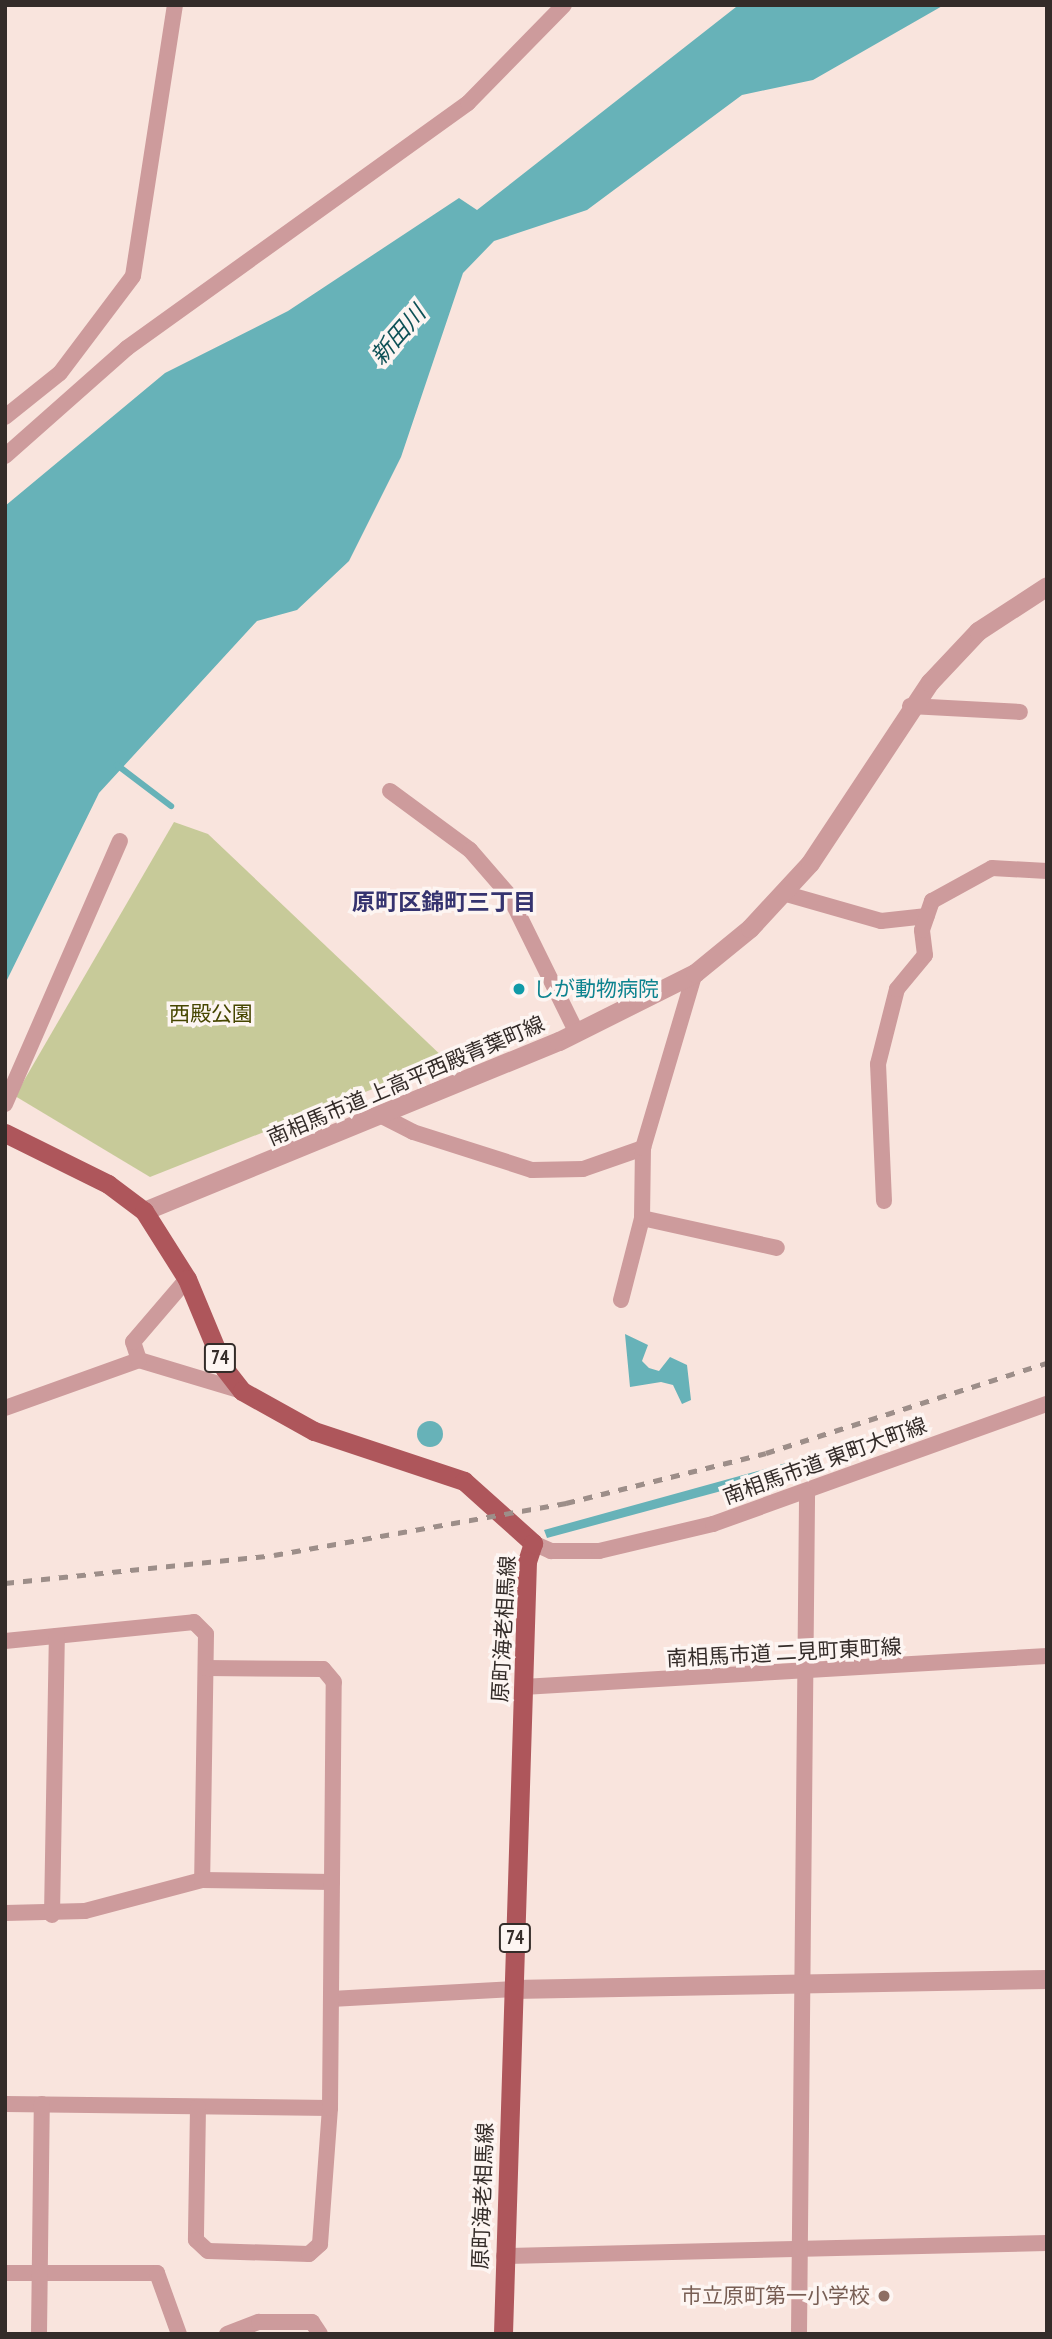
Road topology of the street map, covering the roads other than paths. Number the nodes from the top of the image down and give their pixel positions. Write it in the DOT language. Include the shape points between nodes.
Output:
graph roads {
  1 [pos="175,5"];
  2 [pos="564,5"];
  3 [pos="5,417"];
  4 [pos="5,456"];
  5 [pos="1047,586"];
  6 [pos="910,706"];
  7 [pos="1020,712"];
  8 [pos="390,791"];
  9 [pos="120,841"];
  10 [pos="1047,871"];
  11 [pos="783,892"];
  12 [pos="927,916"];
  13 [pos="695,973"];
  14 [pos="576,1031"];
  15 [pos="5,1104"];
  16 [pos="380,1115"];
  17 [pos="5,1133"];
  18 [pos="643,1148"];
  19 [pos="884,1201"];
  20 [pos="144,1211"];
  21 [pos="642,1218"];
  22 [pos="777,1248"];
  23 [pos="187,1279"];
  24 [pos="621,1300"];
  25 [pos="139,1360"];
  26 [pos="242,1391"];
  27 [pos="1047,1404"];
  28 [pos="5,1408"];
  29 [pos="807,1495"];
  30 [pos="533,1543"];
  31 [pos="57,1636"];
  32 [pos="5,1641"];
  33 [pos="1047,1656"];
  34 [pos="206,1668"];
  35 [pos="806,1675"];
  36 [pos="523,1687"];
  37 [pos="202,1880"];
  38 [pos="332,1882"];
  39 [pos="5,1913"];
  40 [pos="52,1915"];
  41 [pos="1047,1979"];
  42 [pos="804,1984"];
  43 [pos="513,1989"];
  44 [pos="331,1999"];
  45 [pos="5,2104"];
  46 [pos="42,2104"];
  47 [pos="198,2107"];
  48 [pos="330,2108"];
  49 [pos="1047,2243"];
  50 [pos="802,2249"];
  51 [pos="504,2256"];
  52 [pos="5,2273"];
  53 [pos="39,2273"];
  54 [pos="40,2334"];
  55 [pos="178,2334"];
  56 [pos="227,2334"];
  57 [pos="320,2334"];
  58 [pos="503,2334"];
  59 [pos="799,2334"];
  1 -- 3 [label="street" via="134,276 60,373"];
  2 -- 4 [label="street" via="468,103 127,348"];
  5 -- 6 [label="street, 南相馬市道 上高平西殿青葉町線" via="978,631"];
  6 -- 7 [label="street"];
  6 -- 11 [label="street, 南相馬市道 上高平西殿青葉町線" via="817,853"];
  8 -- 14 [label="street" via="470,850 509,895"];
  9 -- 15 [label="street"];
  10 -- 12 [label="street" via="992,868 953,885 932,901"];
  11 -- 12 [label="street" via="881,922"];
  11 -- 13 [label="street, 南相馬市道 上高平西殿青葉町線"];
  12 -- 19 [label="street" via="925,955 897,989 878,1064"];
  13 -- 14 [label="street, 南相馬市道 上高平西殿青葉町線"];
  13 -- 18 [label="street"];
  14 -- 16 [label="street, 南相馬市道 上高平西殿青葉町線"];
  16 -- 18 [label="street" via="413,1132 531,1170 583,1169"];
  16 -- 20 [label="street, 南相馬市道 上高平西殿青葉町線"];
  17 -- 20 [label="main road, 原町海老相馬線 / 74" via="108,1184"];
  18 -- 21 [label="street"];
  20 -- 23 [label="main road, 原町海老相馬線 / 74"];
  21 -- 22 [label="street"];
  21 -- 24 [label="street"];
  23 -- 25 [label="street" via="133,1342"];
  23 -- 26 [label="main road, 原町海老相馬線 / 74" via="224,1368"];
  25 -- 26 [label="street"];
  25 -- 28 [label="street"];
  26 -- 30 [label="main road, 原町海老相馬線 / 74" via="314,1431 464,1481"];
  27 -- 29 [label="street, 南相馬市道 東町大町線"];
  29 -- 30 [label="street, 南相馬市道 東町大町線" via="620,1548 551,1551"];
  29 -- 35 [label="street"];
  30 -- 36 [label="main road, 原町海老相馬線 / 74"];
  31 -- 32 [label="street"];
  31 -- 34 [label="street" via="194,1622 206,1634"];
  31 -- 40 [label="street"];
  33 -- 35 [label="street, 南相馬市道 二見町東町線"];
  34 -- 37 [label="street"];
  34 -- 38 [label="street" via="323,1669 334,1682"];
  35 -- 36 [label="street, 南相馬市道 二見町東町線"];
  35 -- 42 [label="street"];
  36 -- 43 [label="main road, 原町海老相馬線 / 74"];
  37 -- 38 [label="street"];
  37 -- 40 [label="street"];
  38 -- 44 [label="street"];
  39 -- 40 [label="street"];
  41 -- 42 [label="street"];
  42 -- 43 [label="street"];
  42 -- 50 [label="street"];
  43 -- 44 [label="street"];
  43 -- 51 [label="main road, 原町海老相馬線 / 74"];
  44 -- 48 [label="street"];
  45 -- 46 [label="street"];
  46 -- 47 [label="street"];
  46 -- 53 [label="street"];
  47 -- 48 [label="street"];
  47 -- 48 [label="street" via="196,2240 208,2251 309,2254 320,2244"];
  49 -- 50 [label="street"];
  50 -- 51 [label="street"];
  50 -- 59 [label="street"];
  51 -- 58 [label="main road, 原町海老相馬線 / 74"];
  52 -- 53 [label="street"];
  53 -- 54 [label="street"];
  53 -- 55 [label="street" via="157,2273"];
  56 -- 57 [label="street" via="259,2322 312,2322"];
}
